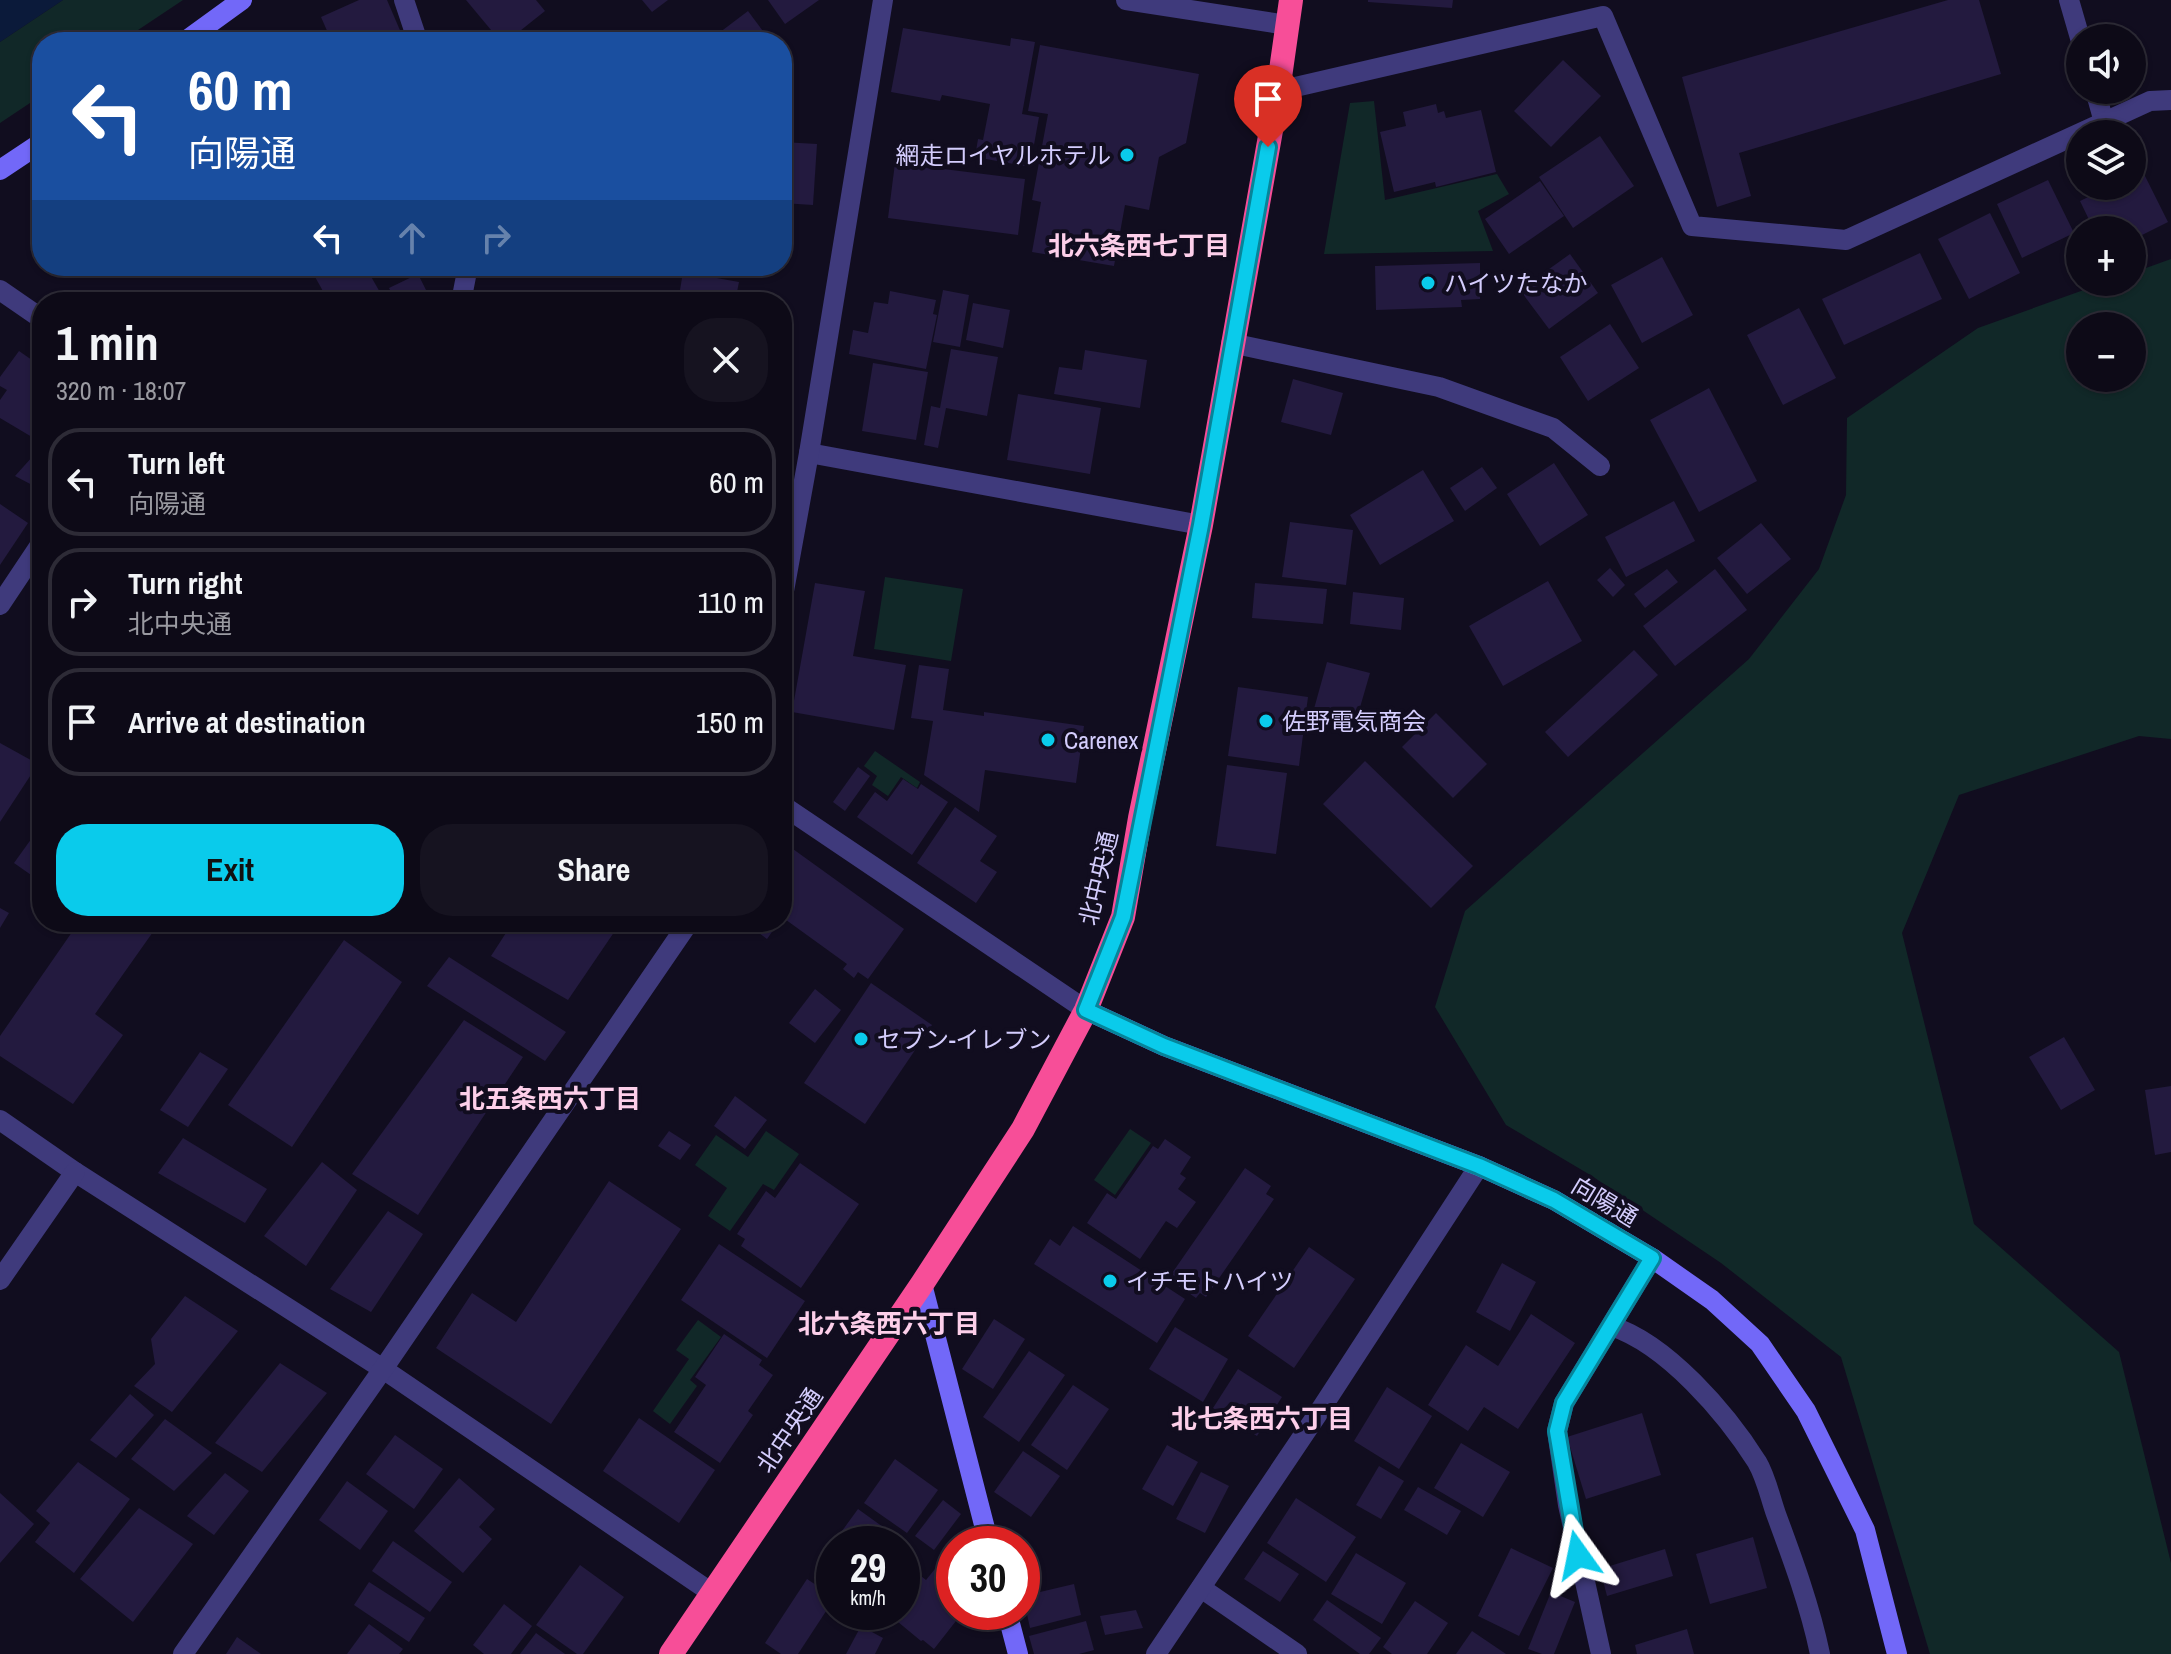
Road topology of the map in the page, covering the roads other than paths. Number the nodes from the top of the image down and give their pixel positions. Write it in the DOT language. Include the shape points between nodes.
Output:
graph roads {
  1 [pos="242,0"];
  2 [pos="404,0"];
  3 [pos="883,0"];
  4 [pos="1126,0"];
  5 [pos="1291,0"];
  6 [pos="2069,0"];
  7 [pos="2076,24"];
  8 [pos="1287,25"];
  9 [pos="198,32"];
  10 [pos="415,32"];
  11 [pos="1278,91"];
  12 [pos="2171,100"];
  13 [pos="2108,120"];
  14 [pos="2066,139"];
  15 [pos="32,149"];
  16 [pos="0,170"];
  17 [pos="0,290"];
  18 [pos="32,312"];
  19 [pos="1231,343"];
  20 [pos="809,453"];
  21 [pos="1600,466"];
  22 [pos="1201,525"];
  23 [pos="792,547"];
  24 [pos="32,557"];
  25 [pos="0,605"];
  26 [pos="792,812"];
  27 [pos="682,932"];
  28 [pos="1086,1010"];
  29 [pos="0,1120"];
  30 [pos="1479,1166"];
  31 [pos="75,1172"];
  32 [pos="1652,1258"];
  33 [pos="0,1280"];
  34 [pos="922,1284"];
  35 [pos="1611,1326"];
  36 [pos="383,1369"];
  37 [pos="984,1526"];
  38 [pos="1201,1588"];
  39 [pos="712,1593"];
  40 [pos="1012,1630"];
  41 [pos="183,1654"];
  42 [pos="671,1654"];
  43 [pos="1018,1654"];
  44 [pos="1156,1654"];
  45 [pos="1297,1654"];
  46 [pos="1601,1654"];
  47 [pos="1820,1654"];
  48 [pos="1897,1654"];
  1 -- 9 [label="street"];
  2 -- 10 [label="street"];
  3 -- 20 [label="street"];
  4 -- 8 [label="street"];
  5 -- 8 [label="highway, 北中央通"];
  6 -- 7 [label="street"];
  8 -- 11 [label="highway, 北中央通"];
  11 -- 14 [label="street" via="1603,16 1692,226 1846,240"];
  11 -- 19 [label="highway, 北中央通"];
  12 -- 13 [label="street" via="2150,101"];
  15 -- 16 [label="street"];
  17 -- 18 [label="street"];
  19 -- 21 [label="street" via="1439,387 1553,428"];
  19 -- 22 [label="highway, 北中央通"];
  20 -- 22 [label="street"];
  20 -- 23 [label="street"];
  22 -- 28 [label="highway, 北中央通" via="1123,917"];
  24 -- 25 [label="street"];
  26 -- 28 [label="street"];
  27 -- 36 [label="street"];
  28 -- 30 [label="street, 向陽通" via="1164,1046"];
  28 -- 34 [label="highway, 北中央通" via="1023,1129"];
  29 -- 31 [label="street"];
  30 -- 32 [label="street, 向陽通" via="1554,1200"];
  30 -- 38 [label="street"];
  31 -- 33 [label="street"];
  31 -- 36 [label="street"];
  32 -- 35 [label="street"];
  32 -- 48 [label="street, 向陽通" via="1712,1300 1760,1344 1806,1411 1865,1530"];
  34 -- 37 [label="street"];
  34 -- 39 [label="highway, 北中央通"];
  35 -- 46 [label="street" via="1564,1403 1557,1431"];
  35 -- 47 [label="street" via="1627,1331 1675,1365 1758,1464 1812,1614"];
  36 -- 39 [label="street"];
  36 -- 41 [label="street"];
  38 -- 44 [label="street"];
  38 -- 45 [label="street"];
  39 -- 42 [label="highway, 北中央通"];
  40 -- 43 [label="street"];
}
